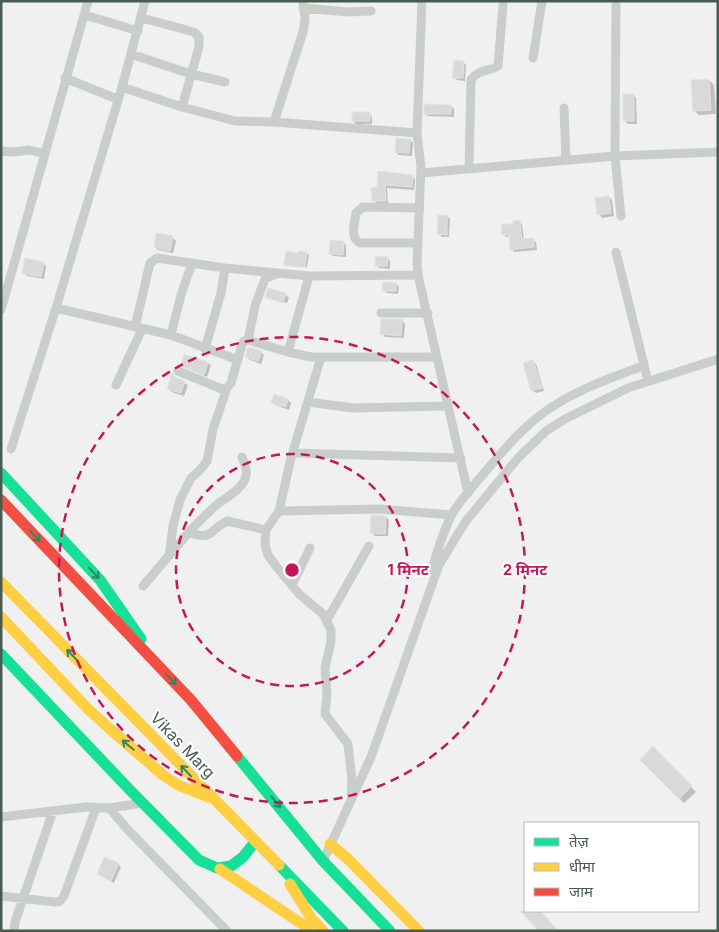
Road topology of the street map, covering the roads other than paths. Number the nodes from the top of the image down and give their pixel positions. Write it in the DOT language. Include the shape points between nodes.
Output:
graph roads {
  1 [pos="88,1"];
  2 [pos="145,1"];
  3 [pos="422,1"];
  4 [pos="542,1"];
  5 [pos="616,1"];
  6 [pos="303,4"];
  7 [pos="503,5"];
  8 [pos="371,11"];
  9 [pos="85,15"];
  10 [pos="142,18"];
  11 [pos="138,31"];
  12 [pos="131,54"];
  13 [pos="533,58"];
  14 [pos="192,74"];
  15 [pos="66,78"];
  16 [pos="225,82"];
  17 [pos="122,87"];
  18 [pos="118,98"];
  19 [pos="182,108"];
  20 [pos="564,108"];
  21 [pos="274,122"];
  22 [pos="418,133"];
  23 [pos="1,151"];
  24 [pos="718,152"];
  25 [pos="44,154"];
  26 [pos="614,156"];
  27 [pos="566,160"];
  28 [pos="469,169"];
  29 [pos="421,173"];
  30 [pos="420,208"];
  31 [pos="621,216"];
  32 [pos="417,243"];
  33 [pos="616,252"];
  34 [pos="192,263"];
  35 [pos="225,268"];
  36 [pos="278,274"];
  37 [pos="418,275"];
  38 [pos="309,276"];
  39 [pos="56,308"];
  40 [pos="1,310"];
  41 [pos="381,313"];
  42 [pos="428,313"];
  43 [pos="139,328"];
  44 [pos="171,335"];
  45 [pos="248,340"];
  46 [pos="205,349"];
  47 [pos="288,352"];
  48 [pos="322,357"];
  49 [pos="437,357"];
  50 [pos="238,360"];
  51 [pos="718,360"];
  52 [pos="643,366"];
  53 [pos="178,371"];
  54 [pos="648,381"];
  55 [pos="116,386"];
  56 [pos="227,388"];
  57 [pos="308,402"];
  58 [pos="447,406"];
  59 [pos="11,449"];
  60 [pos="293,453"];
  61 [pos="242,457"];
  62 [pos="461,458"];
  63 [pos="1,473"];
  64 [pos="468,493"];
  65 [pos="1,500"];
  66 [pos="279,511"];
  67 [pos="452,515"];
  68 [pos="266,530"];
  69 [pos="190,533"];
  70 [pos="369,546"];
  71 [pos="310,548"];
  72 [pos="169,556"];
  73 [pos="1,582"];
  74 [pos="292,585"];
  75 [pos="143,586"];
  76 [pos="423,606"];
  77 [pos="1,617"];
  78 [pos="327,620"];
  79 [pos="1,654"];
  80 [pos="157,665"];
  81 [pos="212,799"];
  82 [pos="351,799"];
  83 [pos="143,803"];
  84 [pos="96,808"];
  85 [pos="109,808"];
  86 [pos="53,811"];
  87 [pos="1,817"];
  88 [pos="255,842"];
  89 [pos="330,844"];
  90 [pos="323,861"];
  91 [pos="276,862"];
  92 [pos="220,870"];
  93 [pos="1,896"];
  94 [pos="23,899"];
  95 [pos="309,925"];
  96 [pos="14,931"];
  97 [pos="227,931"];
  98 [pos="323,931"];
  99 [pos="343,931"];
  100 [pos="390,931"];
  101 [pos="419,931"];
  1 -- 9 [label="street"];
  2 -- 10 [label="street"];
  3 -- 22 [label="street"];
  4 -- 13 [label="street"];
  5 -- 26 [label="street"];
  6 -- 8 [label="street" via="338,12"];
  6 -- 21 [label="street" via="304,32"];
  7 -- 28 [label="street" via="498,66 475,74 471,80"];
  9 -- 11 [label="street"];
  9 -- 15 [label="street"];
  10 -- 11 [label="street"];
  10 -- 14 [label="street" via="194,32 199,37"];
  11 -- 12 [label="street"];
  12 -- 14 [label="street"];
  12 -- 17 [label="street"];
  14 -- 16 [label="street"];
  14 -- 19 [label="street"];
  15 -- 18 [label="street"];
  15 -- 25 [label="street"];
  17 -- 18 [label="street"];
  17 -- 19 [label="street"];
  18 -- 39 [label="street"];
  19 -- 21 [label="street" via="235,122"];
  20 -- 27 [label="street"];
  21 -- 22 [label="street"];
  22 -- 29 [label="street"];
  23 -- 25 [label="street" via="29,150"];
  24 -- 26 [label="street"];
  25 -- 40 [label="street"];
  26 -- 27 [label="street"];
  26 -- 31 [label="street"];
  27 -- 28 [label="street"];
  28 -- 29 [label="street"];
  29 -- 30 [label="street"];
  30 -- 32 [label="street"];
  30 -- 32 [label="street" via="363,207 356,213 354,236 360,243"];
  32 -- 37 [label="street"];
  33 -- 52 [label="street"];
  34 -- 35 [label="street"];
  34 -- 43 [label="street" via="157,258 150,263"];
  34 -- 44 [label="street"];
  35 -- 36 [label="street"];
  35 -- 46 [label="street"];
  36 -- 38 [label="street"];
  36 -- 45 [label="street" via="265,279"];
  37 -- 38 [label="street"];
  37 -- 42 [label="street"];
  38 -- 47 [label="street"];
  39 -- 43 [label="street"];
  39 -- 59 [label="street"];
  41 -- 42 [label="street"];
  42 -- 49 [label="street"];
  43 -- 44 [label="street"];
  43 -- 55 [label="street"];
  44 -- 46 [label="street"];
  45 -- 47 [label="street"];
  45 -- 50 [label="street" via="244,341"];
  46 -- 50 [label="street"];
  47 -- 48 [label="street"];
  48 -- 49 [label="street"];
  48 -- 57 [label="street"];
  49 -- 58 [label="street"];
  50 -- 56 [label="street"];
  51 -- 54 [label="street"];
  52 -- 54 [label="street"];
  52 -- 64 [label="street" via="607,380 541,414"];
  53 -- 56 [label="street" via="222,389"];
  54 -- 76 [label="street" via="565,419 531,444 466,522 444,555"];
  56 -- 72 [label="street" via="213,429 207,461 191,478 180,500"];
  57 -- 58 [label="street" via="353,408"];
  57 -- 60 [label="street"];
  58 -- 62 [label="street"];
  60 -- 62 [label="street"];
  60 -- 66 [label="street"];
  61 -- 69 [label="street" via="246,476 241,485"];
  62 -- 64 [label="street"];
  63 -- 80 [label="main road, one-way" via="100,580"];
  64 -- 67 [label="street"];
  65 -- 80 [label="main road, one-way"];
  66 -- 67 [label="street" via="379,509"];
  66 -- 68 [label="street"];
  67 -- 76 [label="street" via="438,548"];
  68 -- 69 [label="street" via="227,521 207,536"];
  68 -- 74 [label="street" via="268,556"];
  69 -- 72 [label="street"];
  70 -- 78 [label="street"];
  71 -- 74 [label="street"];
  72 -- 75 [label="street"];
  81 -- 73 [label="main road, Vikas Marg, one-way"];
  74 -- 78 [label="street"];
  76 -- 82 [label="street" via="372,756"];
  81 -- 77 [label="main road, one-way" via="163,775 88,709"];
  78 -- 82 [label="street" via="332,635 325,668 325,714 348,744"];
  79 -- 83 [label="main road"];
  80 -- 90 [label="main road, one-way" via="191,700"];
  81 -- 88 [label="main road, Vikas Marg"];
  82 -- 89 [label="street"];
  83 -- 85 [label="street"];
  83 -- 92 [label="main road" via="199,860"];
  84 -- 85 [label="street"];
  84 -- 86 [label="street"];
  84 -- 94 [label="street" via="60,901"];
  85 -- 97 [label="street"];
  86 -- 87 [label="street"];
  86 -- 94 [label="street"];
  88 -- 91 [label="main road, Vikas Marg"];
  88 -- 92 [label="main road" via="239,861"];
  89 -- 90 [label="street"];
  89 -- 101 [label="main road"];
  90 -- 100 [label="main road"];
  91 -- 95 [label="main road"];
  91 -- 99 [label="main road, Vikas Marg"];
  92 -- 95 [label="main road"];
  93 -- 94 [label="street"];
  94 -- 96 [label="street"];
  95 -- 98 [label="main road"];
}
